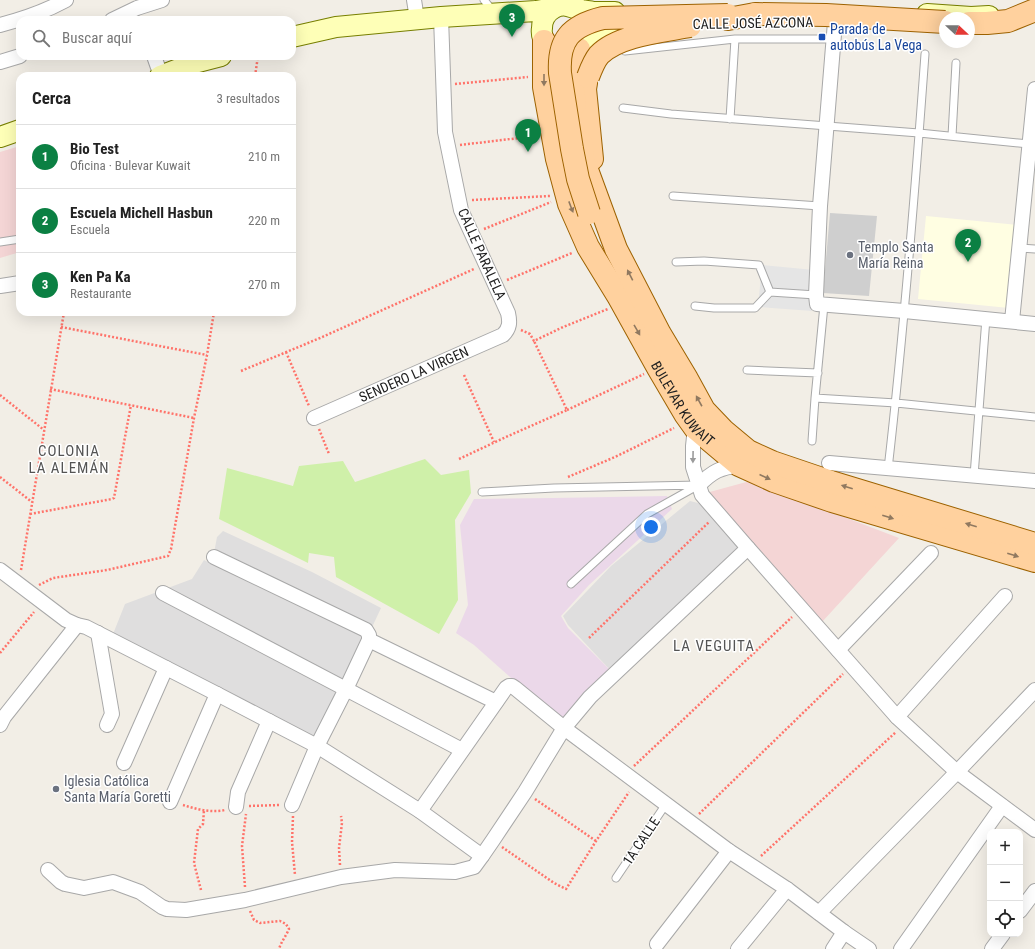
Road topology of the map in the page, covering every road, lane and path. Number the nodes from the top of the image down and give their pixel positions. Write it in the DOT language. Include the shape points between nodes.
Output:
graph roads {
  1 [pos="66,0"];
  2 [pos="162,0"];
  3 [pos="414,0"];
  4 [pos="1035,2"];
  5 [pos="489,6"];
  6 [pos="576,6"];
  7 [pos="554,8"];
  8 [pos="138,9"];
  9 [pos="797,9"];
  10 [pos="1035,10"];
  11 [pos="516,12"];
  12 [pos="755,14"];
  13 [pos="29,16"];
  14 [pos="121,16"];
  15 [pos="441,17"];
  16 [pos="417,19"];
  17 [pos="1035,19"];
  18 [pos="16,21"];
  19 [pos="939,22"];
  20 [pos="975,23"];
  21 [pos="0,25"];
  22 [pos="834,30"];
  23 [pos="939,30"];
  24 [pos="975,31"];
  25 [pos="296,36"];
  26 [pos="544,39"];
  27 [pos="735,39"];
  28 [pos="583,44"];
  29 [pos="625,51"];
  30 [pos="925,54"];
  31 [pos="16,57"];
  32 [pos="155,60"];
  33 [pos="208,60"];
  34 [pos="257,60"];
  35 [pos="0,62"];
  36 [pos="956,63"];
  37 [pos="159,72"];
  38 [pos="171,72"];
  39 [pos="256,72"];
  40 [pos="544,76"];
  41 [pos="444,85"];
  42 [pos="1035,95"];
  43 [pos="623,108"];
  44 [pos="730,119"];
  45 [pos="826,125"];
  46 [pos="16,131"];
  47 [pos="919,133"];
  48 [pos="553,134"];
  49 [pos="952,136"];
  50 [pos="0,137"];
  51 [pos="1029,144"];
  52 [pos="448,146"];
  53 [pos="1031,169"];
  54 [pos="567,195"];
  55 [pos="673,196"];
  56 [pos="459,201"];
  57 [pos="593,204"];
  58 [pos="820,206"];
  59 [pos="472,234"];
  60 [pos="16,240"];
  61 [pos="0,242"];
  62 [pos="588,247"];
  63 [pos="1020,248"];
  64 [pos="1035,249"];
  65 [pos="676,262"];
  66 [pos="485,264"];
  67 [pos="16,284"];
  68 [pos="495,285"];
  69 [pos="0,286"];
  70 [pos="770,292"];
  71 [pos="620,300"];
  72 [pos="820,300"];
  73 [pos="695,306"];
  74 [pos="904,311"];
  75 [pos="63,316"];
  76 [pos="213,316"];
  77 [pos="986,318"];
  78 [pos="1012,321"];
  79 [pos="1035,324"];
  80 [pos="510,325"];
  81 [pos="61,327"];
  82 [pos="534,341"];
  83 [pos="286,352"];
  84 [pos="207,355"];
  85 [pos="658,368"];
  86 [pos="748,370"];
  87 [pos="241,372"];
  88 [pos="818,373"];
  89 [pos="464,375"];
  90 [pos="50,389"];
  91 [pos="0,395"];
  92 [pos="815,398"];
  93 [pos="896,403"];
  94 [pos="131,406"];
  95 [pos="567,410"];
  96 [pos="978,411"];
  97 [pos="1035,417"];
  98 [pos="194,418"];
  99 [pos="314,418"];
  100 [pos="692,425"];
  101 [pos="44,430"];
  102 [pos="812,441"];
  103 [pos="494,442"];
  104 [pos="329,454"];
  105 [pos="459,459"];
  106 [pos="829,463"];
  107 [pos="739,465"];
  108 [pos="888,469"];
  109 [pos="974,476"];
  110 [pos="0,477"];
  111 [pos="1035,480"];
  112 [pos="699,485"];
  113 [pos="554,488"];
  114 [pos="482,492"];
  115 [pos="32,502"];
  116 [pos="718,513"];
  117 [pos="30,514"];
  118 [pos="1035,544"];
  119 [pos="748,548"];
  120 [pos="931,554"];
  121 [pos="214,557"];
  122 [pos="1035,561"];
  123 [pos="0,570"];
  124 [pos="570,584"];
  125 [pos="23,588"];
  126 [pos="163,593"];
  127 [pos="1005,596"];
  128 [pos="42,602"];
  129 [pos="801,608"];
  130 [pos="77,625"];
  131 [pos="98,633"];
  132 [pos="589,638"];
  133 [pos="369,640"];
  134 [pos="838,650"];
  135 [pos="0,653"];
  136 [pos="852,665"];
  137 [pos="166,668"];
  138 [pos="346,689"];
  139 [pos="1035,690"];
  140 [pos="217,694"];
  141 [pos="496,702"];
  142 [pos="901,720"];
  143 [pos="269,721"];
  144 [pos="0,725"];
  145 [pos="107,725"];
  146 [pos="564,728"];
  147 [pos="317,746"];
  148 [pos="462,750"];
  149 [pos="124,763"];
  150 [pos="957,772"];
  151 [pos="631,778"];
  152 [pos="525,792"];
  153 [pos="170,802"];
  154 [pos="666,804"];
  155 [pos="292,805"];
  156 [pos="1002,806"];
  157 [pos="204,810"];
  158 [pos="241,811"];
  159 [pos="420,811"];
  160 [pos="341,816"];
  161 [pos="690,822"];
  162 [pos="1035,830"];
  163 [pos="494,840"];
  164 [pos="596,841"];
  165 [pos="729,851"];
  166 [pos="482,856"];
  167 [pos="751,866"];
  168 [pos="48,870"];
  169 [pos="341,877"];
  170 [pos="616,878"];
  171 [pos="297,887"];
  172 [pos="787,889"];
  173 [pos="201,890"];
  174 [pos="1035,891"];
  175 [pos="245,900"];
  176 [pos="1023,907"];
  177 [pos="819,913"];
  178 [pos="844,932"];
  179 [pos="1001,937"];
  180 [pos="657,944"];
  181 [pos="279,949"];
  182 [pos="738,949"];
  183 [pos="833,949"];
  184 [pos="870,949"];
  185 [pos="901,949"];
  186 [pos="992,949"];
  1 -- 13 [label="street"];
  2 -- 8 [label="street"];
  3 -- 16 [label="street"];
  4 -- 9 [label="main road, CALLE JOSÉ AZCONA" via="1010,13 971,17"];
  5 -- 11 [label="main road"];
  5 -- 15 [label="main road"];
  6 -- 7 [label="main road" via="561,5"];
  6 -- 9 [label="main road, CALLE JOSÉ AZCONA" via="594,12"];
  6 -- 28 [label="main road" via="588,20 589,33"];
  7 -- 11 [label="main road"];
  7 -- 26 [label="main road" via="543,20 541,29"];
  8 -- 14 [label="street"];
  9 -- 22 [label="main road, CALLE JOSÉ AZCONA"];
  9 -- 28 [label="main road, CALLE JOSÉ AZCONA" via="600,35"];
  10 -- 20 [label="main road" via="1008,21"];
  11 -- 26 [label="main road" via="531,23"];
  12 -- 19 [label="main road, bridge"];
  12 -- 57 [label="main road, bridge" via="628,39 616,43 600,55 595,61 585,89 592,157"];
  12 -- 57 [label="main road, bridge" via="603,18 577,27 570,34 562,49 560,73 578,179"];
  15 -- 16 [label="main road"];
  15 -- 41 [label="street, CALLE PARALELA"];
  16 -- 25 [label="main road" via="336,27"];
  17 -- 24 [label="main road" via="1014,28"];
  18 -- 21 [label="street"];
  22 -- 23 [label="main road, CALLE JOSÉ AZCONA"];
  22 -- 27 [label="lane"];
  22 -- 45 [label="street"];
  26 -- 28 [label="main road" via="549,47 564,53 572,52"];
  26 -- 40 [label="main road, BULEVAR KUWAIT"];
  27 -- 29 [label="lane"];
  27 -- 44 [label="lane"];
  28 -- 57 [label="main road, BULEVAR KUWAIT" via="574,62 571,76 583,159"];
  30 -- 47 [label="lane"];
  31 -- 35 [label="street"];
  32 -- 37 [label="street"];
  33 -- 38 [label="main road"];
  34 -- 39 [label="path"];
  36 -- 49 [label="lane"];
  40 -- 41 [label="path"];
  40 -- 48 [label="main road, BULEVAR KUWAIT, one-way"];
  41 -- 52 [label="street, CALLE PARALELA" via="445,132"];
  42 -- 51 [label="street"];
  43 -- 44 [label="lane"];
  44 -- 45 [label="lane"];
  45 -- 47 [label="lane"];
  45 -- 58 [label="street"];
  46 -- 50 [label="main road"];
  47 -- 49 [label="lane"];
  47 -- 74 [label="lane"];
  48 -- 52 [label="path"];
  48 -- 54 [label="main road, BULEVAR KUWAIT"];
  49 -- 51 [label="lane"];
  51 -- 53 [label="street"];
  52 -- 56 [label="street, CALLE PARALELA"];
  53 -- 63 [label="street"];
  54 -- 56 [label="path"];
  54 -- 59 [label="path"];
  54 -- 62 [label="main road, BULEVAR KUWAIT, one-way"];
  55 -- 58 [label="lane"];
  56 -- 59 [label="street, CALLE PARALELA"];
  57 -- 71 [label="main road"];
  118 -- 57 [label="main road, BULEVAR KUWAIT, one-way" via="831,482 748,451 704,410 660,334"];
  58 -- 72 [label="street"];
  59 -- 66 [label="street, CALLE PARALELA"];
  60 -- 61 [label="lane"];
  62 -- 68 [label="path"];
  62 -- 71 [label="main road, BULEVAR KUWAIT"];
  63 -- 64 [label="lane"];
  63 -- 78 [label="street"];
  65 -- 70 [label="lane" via="711,261 760,265"];
  66 -- 68 [label="street, CALLE PARALELA"];
  66 -- 83 [label="path"];
  67 -- 69 [label="street"];
  68 -- 80 [label="street, CALLE PARALELA" via="508,313"];
  70 -- 72 [label="lane"];
  70 -- 73 [label="lane" via="755,308"];
  71 -- 82 [label="path"];
  71 -- 85 [label="main road, BULEVAR KUWAIT, one-way"];
  72 -- 74 [label="street"];
  72 -- 88 [label="lane"];
  74 -- 77 [label="street"];
  74 -- 93 [label="lane"];
  75 -- 81 [label="path"];
  76 -- 84 [label="path"];
  77 -- 78 [label="street"];
  77 -- 96 [label="lane"];
  78 -- 79 [label="street"];
  80 -- 82 [label="path" via="530,334"];
  80 -- 99 [label="street, SENDERO LA VIRGEN" via="503,335"];
  81 -- 84 [label="path"];
  81 -- 90 [label="path"];
  82 -- 95 [label="path"];
  83 -- 87 [label="path"];
  83 -- 99 [label="path"];
  84 -- 98 [label="path"];
  85 -- 95 [label="path"];
  85 -- 100 [label="main road, BULEVAR KUWAIT"];
  86 -- 88 [label="lane"];
  88 -- 92 [label="lane"];
  89 -- 103 [label="path"];
  90 -- 94 [label="path"];
  90 -- 101 [label="path"];
  91 -- 101 [label="path"];
  92 -- 93 [label="lane"];
  92 -- 102 [label="lane"];
  93 -- 96 [label="lane"];
  93 -- 108 [label="lane"];
  94 -- 98 [label="path"];
  94 -- 117 [label="path" via="114,498"];
  95 -- 103 [label="path"];
  96 -- 97 [label="lane"];
  96 -- 109 [label="lane"];
  98 -- 125 [label="path" via="168,556 107,570 52,578"];
  99 -- 104 [label="path"];
  100 -- 107 [label="main road, BULEVAR KUWAIT"];
  100 -- 112 [label="street, one-way" via="693,467"];
  100 -- 113 [label="path" via="562,480"];
  101 -- 115 [label="path"];
  103 -- 105 [label="path"];
  106 -- 108 [label="street"];
  107 -- 112 [label="street" via="716,471"];
  107 -- 122 [label="main road, BULEVAR KUWAIT, one-way" via="774,481 832,501"];
  108 -- 109 [label="street"];
  109 -- 111 [label="street"];
  110 -- 115 [label="path"];
  112 -- 113 [label="lane"];
  112 -- 116 [label="street" via="702,495"];
  112 -- 124 [label="lane" via="647,514"];
  113 -- 114 [label="lane"];
  115 -- 117 [label="path"];
  116 -- 119 [label="street"];
  116 -- 132 [label="path"];
  117 -- 125 [label="path"];
  119 -- 129 [label="street"];
  119 -- 146 [label="street" via="590,697"];
  120 -- 134 [label="street"];
  121 -- 133 [label="street" via="366,630"];
  123 -- 125 [label="street"];
  125 -- 128 [label="street"];
  126 -- 138 [label="street"];
  127 -- 142 [label="street"];
  128 -- 130 [label="street"];
  128 -- 135 [label="path"];
  129 -- 134 [label="street"];
  129 -- 151 [label="path"];
  130 -- 131 [label="street"];
  130 -- 144 [label="street"];
  131 -- 137 [label="street"];
  131 -- 145 [label="street" via="112,714"];
  133 -- 138 [label="street"];
  133 -- 141 [label="street"];
  134 -- 136 [label="street"];
  136 -- 142 [label="street"];
  136 -- 161 [label="path"];
  137 -- 140 [label="street"];
  137 -- 149 [label="street"];
  138 -- 147 [label="street"];
  138 -- 148 [label="street"];
  139 -- 150 [label="street"];
  140 -- 143 [label="street"];
  140 -- 153 [label="street"];
  141 -- 146 [label="street" via="506,688 512,686"];
  141 -- 148 [label="street"];
  142 -- 150 [label="street"];
  142 -- 167 [label="path"];
  143 -- 147 [label="street"];
  143 -- 158 [label="street" via="238,792"];
  146 -- 151 [label="street"];
  146 -- 152 [label="street"];
  147 -- 155 [label="street"];
  147 -- 159 [label="street"];
  148 -- 159 [label="street"];
  150 -- 156 [label="street"];
  150 -- 177 [label="street"];
  151 -- 154 [label="street"];
  151 -- 164 [label="path"];
  152 -- 163 [label="street"];
  152 -- 164 [label="path"];
  154 -- 161 [label="street"];
  154 -- 170 [label="lane, 1A CALLE"];
  155 -- 171 [label="path" via="293,864"];
  156 -- 162 [label="street"];
  156 -- 185 [label="street"];
  157 -- 173 [label="path" via="203,824 198,829 194,863"];
  158 -- 175 [label="path"];
  159 -- 166 [label="street"];
  160 -- 169 [label="path"];
  161 -- 165 [label="street"];
  163 -- 164 [label="path" via="566,889"];
  163 -- 166 [label="street"];
  165 -- 167 [label="street"];
  165 -- 180 [label="street"];
  166 -- 169 [label="street" via="474,867 455,872 395,870"];
  167 -- 172 [label="street"];
  168 -- 175 [label="street" via="61,882 80,888 113,882 140,892 162,907 172,910"];
  169 -- 171 [label="street"];
  171 -- 175 [label="street"];
  172 -- 177 [label="street"];
  172 -- 182 [label="street"];
  174 -- 176 [label="street"];
  175 -- 181 [label="path" via="254,920 260,923 280,921 286,924 289,929"];
  177 -- 178 [label="street"];
  178 -- 183 [label="street"];
  178 -- 184 [label="street"];
  179 -- 186 [label="street"];
}
